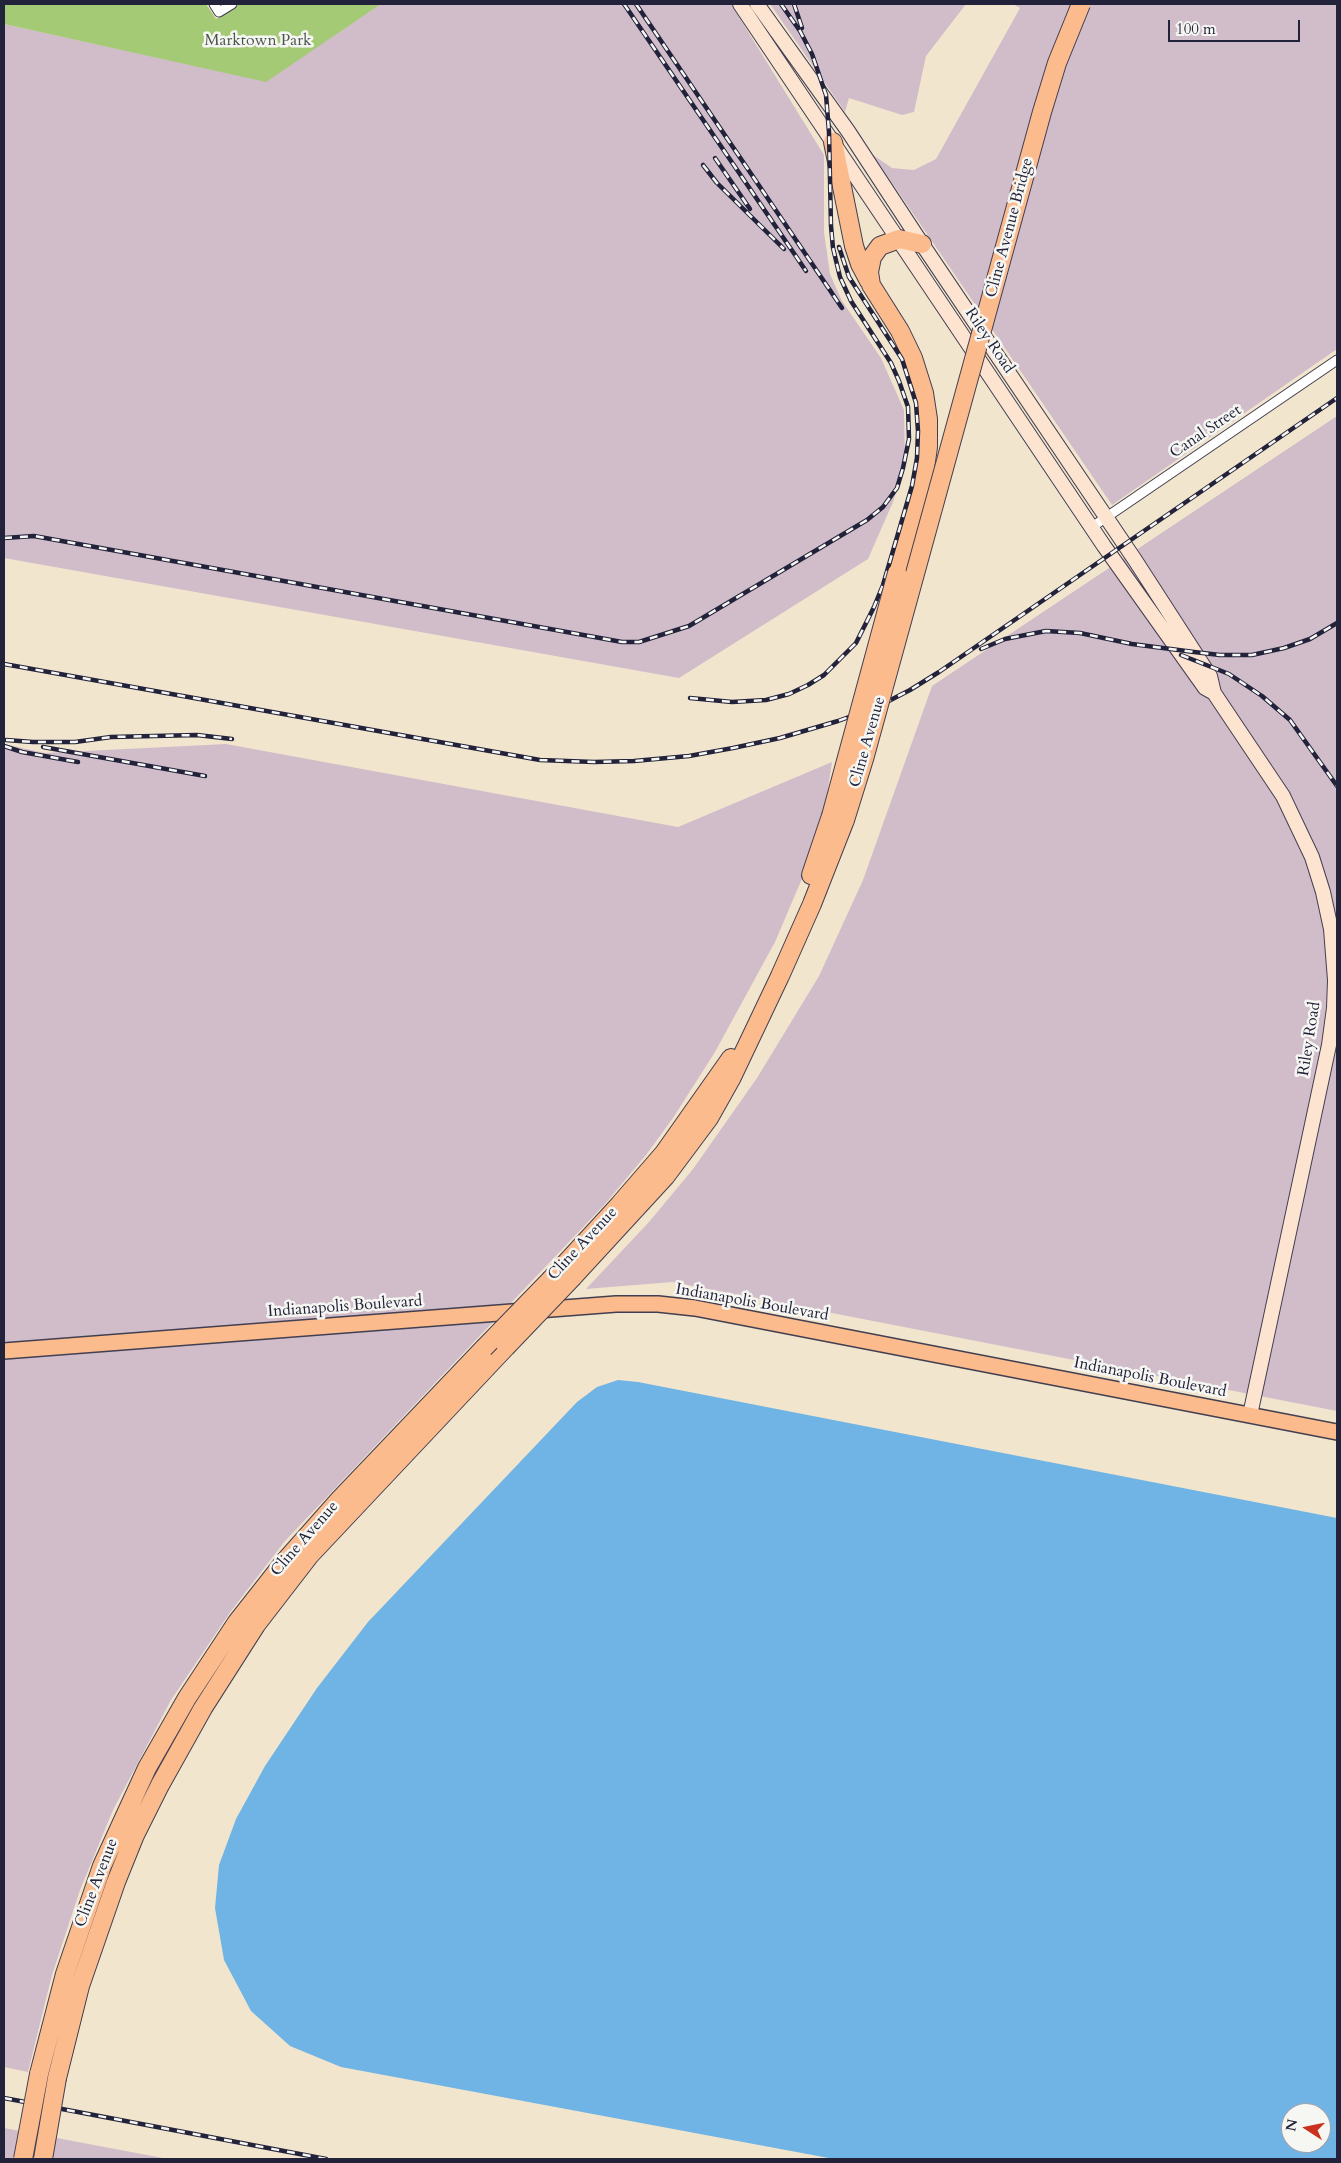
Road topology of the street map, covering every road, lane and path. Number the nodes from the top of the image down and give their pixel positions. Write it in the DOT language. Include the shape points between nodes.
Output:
graph roads {
  1 [pos="214,4"];
  2 [pos="232,4"];
  3 [pos="740,4"];
  4 [pos="757,4"];
  5 [pos="1081,4"];
  6 [pos="833,142"];
  7 [pos="899,239"];
  8 [pos="922,244"];
  9 [pos="871,285"];
  10 [pos="1337,360"];
  11 [pos="947,455"];
  12 [pos="1107,518"];
  13 [pos="1092,527"];
  14 [pos="1214,692"];
  15 [pos="838,818"];
  16 [pos="758,1019"];
  17 [pos="731,1059"];
  18 [pos="4,1351"];
  19 [pos="1250,1415"];
  20 [pos="1337,1432"];
  21 [pos="23,2159"];
  22 [pos="43,2159"];
  1 -- 2 [label="street" via="219,12"];
  3 -- 6 [label="main road, Riley Road"];
  4 -- 8 [label="main road, Riley Road" via="848,131"];
  5 -- 11 [label="highway, Cline Avenue Bridge, bridge" via="1056,63"];
  6 -- 7 [label="main road, Riley Road"];
  6 -- 9 [label="highway" via="854,246 863,273"];
  7 -- 8 [label="highway"];
  7 -- 9 [label="highway" via="875,251 868,272"];
  7 -- 13 [label="main road, Riley Road"];
  8 -- 12 [label="main road, Riley Road"];
  9 -- 15 [label="highway, bridge" via="913,358 924,393 928,447 923,483 897,573"];
  10 -- 12 [label="street, Canal Street"];
  11 -- 15 [label="highway, Cline Avenue, bridge" via="864,759"];
  12 -- 13 [label="street, Canal Street"];
  12 -- 14 [label="main road, Riley Road" via="1210,676"];
  13 -- 14 [label="main road, Riley Road" via="1205,688"];
  14 -- 19 [label="main road, Riley Road" via="1283,796 1306,843 1318,873 1327,911 1334,962 1334,1008 1329,1045"];
  15 -- 16 [label="highway, Cline Avenue" via="812,904"];
  15 -- 17 [label="highway" via="815,866 779,958"];
  16 -- 17 [label="highway, Cline Avenue"];
  16 -- 22 [label="highway, Cline Avenue, bridge" via="709,1118 665,1178 310,1555 256,1625 203,1708 160,1785 116,1882 80,1986 57,2078"];
  17 -- 21 [label="highway, Cline Avenue, bridge" via="664,1153 619,1205 290,1554 237,1622 197,1682 148,1768 102,1866 65,1974 39,2074"];
  18 -- 19 [label="main road, Indianapolis Boulevard" via="616,1304 658,1304 695,1308"];
  19 -- 20 [label="main road, Indianapolis Boulevard"];
}
